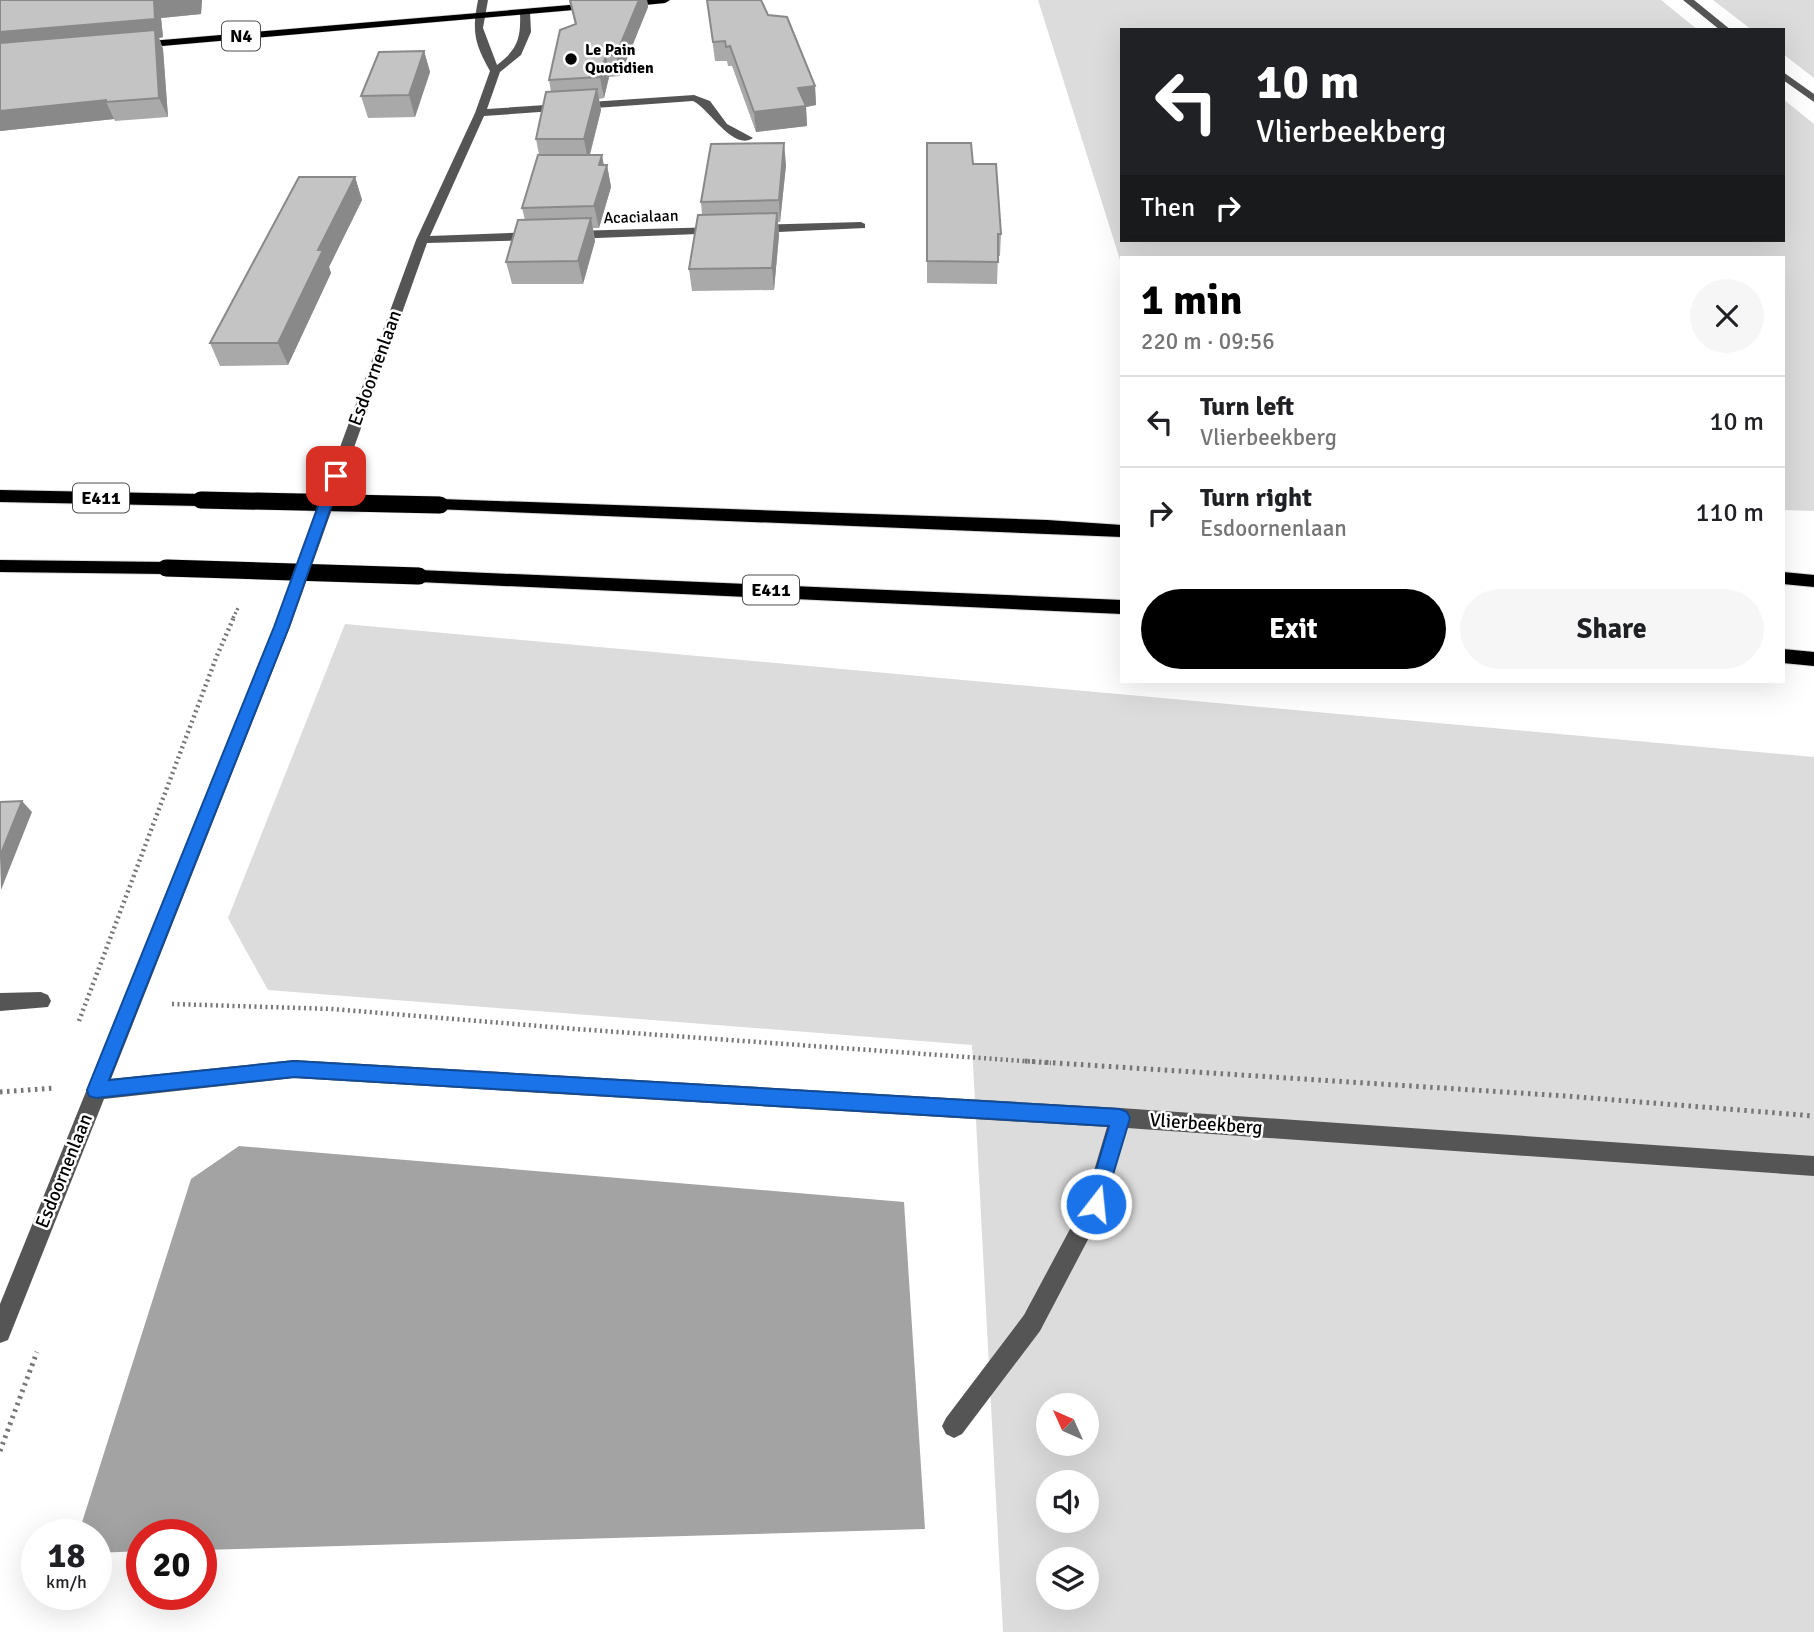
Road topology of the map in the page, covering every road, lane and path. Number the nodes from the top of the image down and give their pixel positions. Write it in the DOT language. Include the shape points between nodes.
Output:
graph roads {
  1 [pos="483,0"];
  2 [pos="665,0"];
  3 [pos="1688,0"];
  4 [pos="617,4"];
  5 [pos="603,5"];
  6 [pos="525,12"];
  7 [pos="481,16"];
  8 [pos="1723,28"];
  9 [pos="124,47"];
  10 [pos="495,71"];
  11 [pos="1785,77"];
  12 [pos="1814,99"];
  13 [pos="480,113"];
  14 [pos="748,138"];
  15 [pos="861,226"];
  16 [pos="422,240"];
  17 [pos="0,496"];
  18 [pos="1120,531"];
  19 [pos="0,566"];
  20 [pos="1785,578"];
  21 [pos="1814,581"];
  22 [pos="1120,607"];
  23 [pos="1785,656"];
  24 [pos="1814,659"];
  25 [pos="0,1002"];
  26 [pos="41,1002"];
  27 [pos="132,1002"];
  28 [pos="55,1088"];
  29 [pos="96,1090"];
  30 [pos="0,1092"];
  31 [pos="1814,1116"];
  32 [pos="1120,1118"];
  33 [pos="1814,1166"];
  34 [pos="0,1332"];
  35 [pos="954,1426"];
  1 -- 7 [label="street"];
  2 -- 4 [label="main road"];
  3 -- 8 [label="street"];
  5 -- 6 [label="main road, N4"];
  6 -- 7 [label="main road, N4"];
  6 -- 10 [label="street, Esdoornenlaan" via="526,32 516,55"];
  7 -- 9 [label="main road, N4"];
  7 -- 10 [label="street" via="478,28"];
  10 -- 13 [label="street, Esdoornenlaan"];
  11 -- 12 [label="street"];
  13 -- 14 [label="street" via="694,98 706,103 723,126"];
  13 -- 16 [label="street, Esdoornenlaan"];
  15 -- 16 [label="street, Acacialaan"];
  16 -- 27 [label="street, Esdoornenlaan" via="282,627"];
  17 -- 18 [label="highway, E411, bridge" via="440,505"];
  19 -- 22 [label="highway, E411, bridge" via="419,576"];
  20 -- 21 [label="highway"];
  23 -- 24 [label="highway"];
  25 -- 26 [label="street"];
  26 -- 27 [label="path"];
  27 -- 29 [label="street, Esdoornenlaan"];
  27 -- 31 [label="path" via="335,1008 993,1060 1390,1083"];
  28 -- 30 [label="path"];
  29 -- 32 [label="street, Vlierbeekberg" via="294,1069"];
  29 -- 34 [label="street, Esdoornenlaan"];
  32 -- 33 [label="street, Vlierbeekberg"];
  32 -- 35 [label="street" via="1096,1204 1031,1323"];
}
